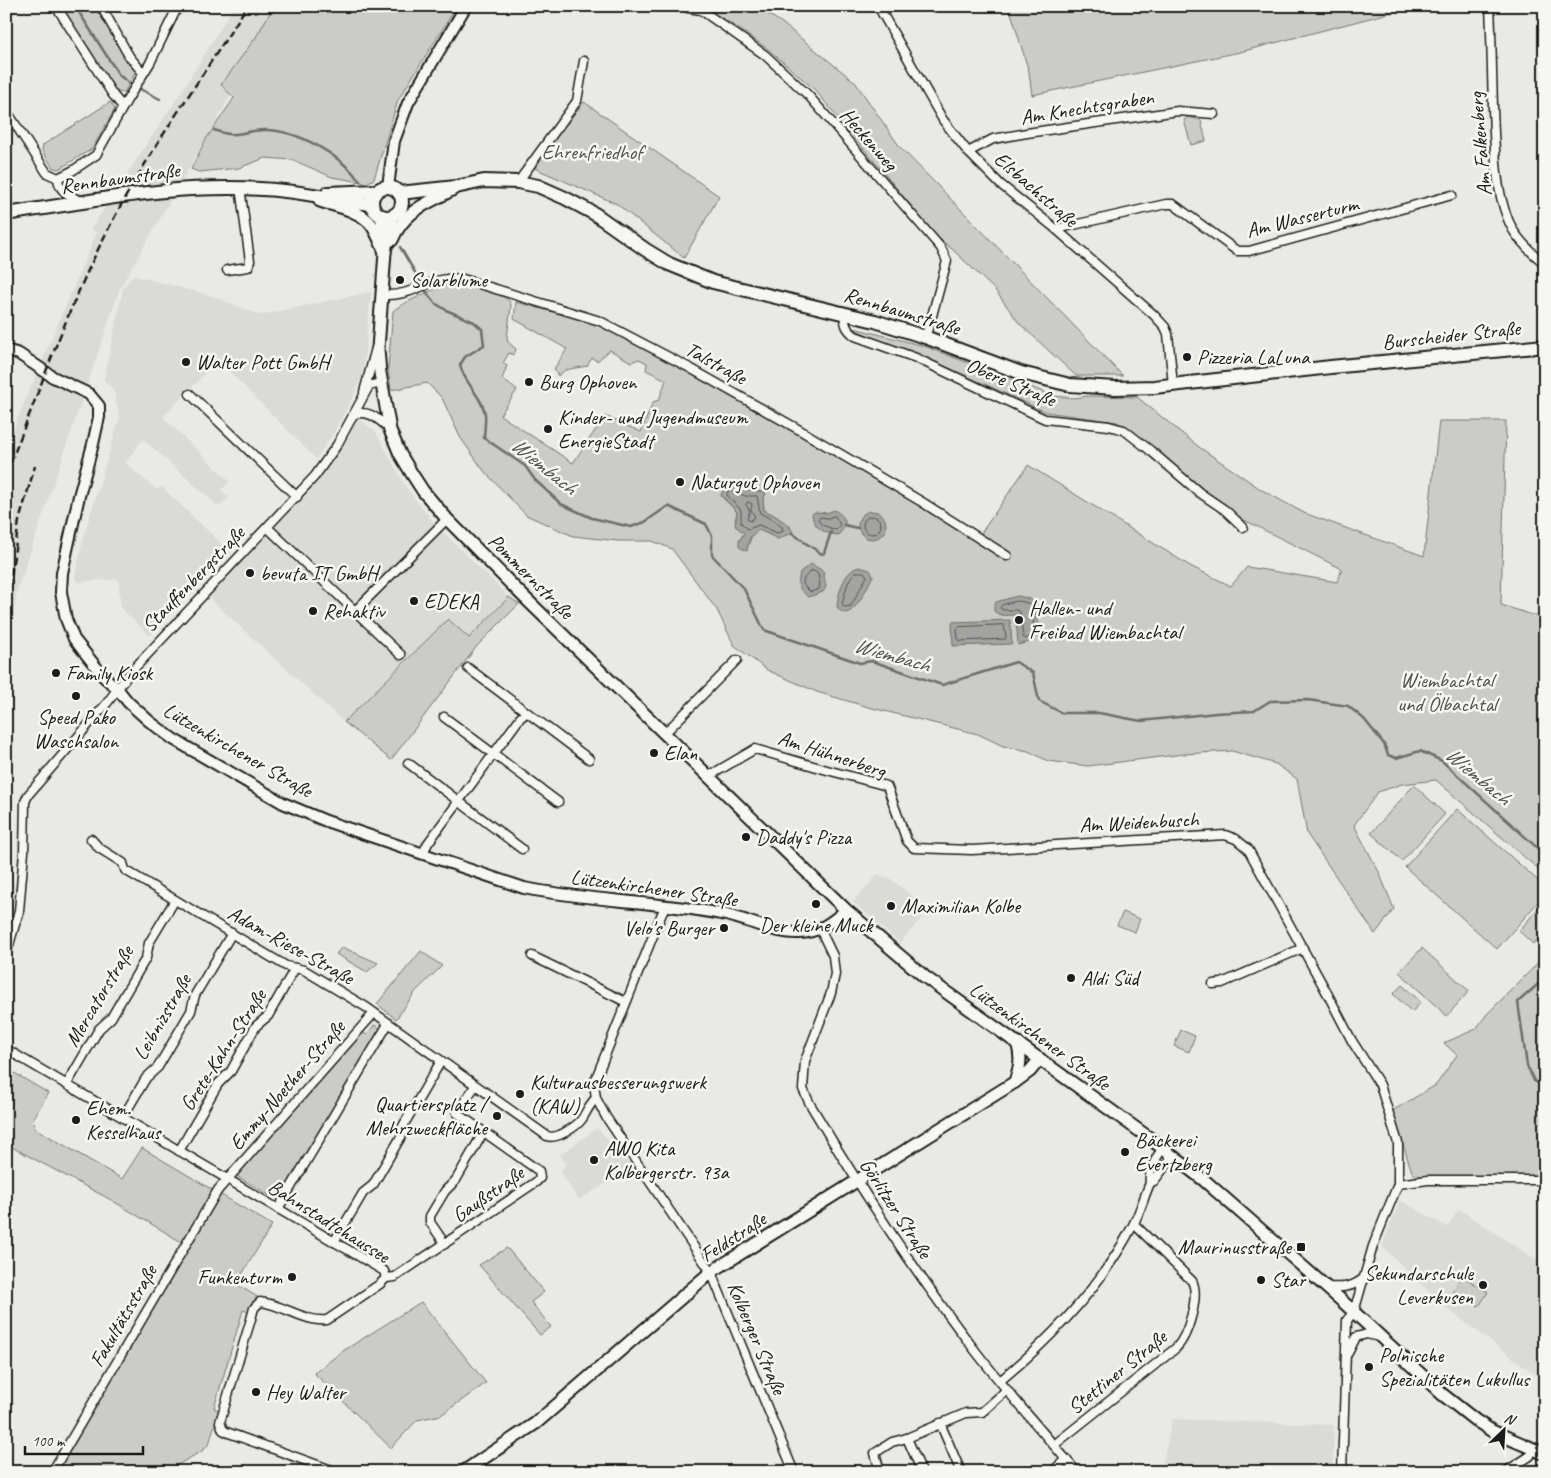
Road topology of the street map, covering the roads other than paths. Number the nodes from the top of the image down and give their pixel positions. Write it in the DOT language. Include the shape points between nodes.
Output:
graph roads {
  1 [pos="56,6"];
  2 [pos="178,6"];
  3 [pos="466,6"];
  4 [pos="878,6"];
  5 [pos="1490,6"];
  6 [pos="104,8"];
  7 [pos="688,8"];
  8 [pos="584,61"];
  9 [pos="141,75"];
  10 [pos="125,103"];
  11 [pos="6,110"];
  12 [pos="1214,114"];
  13 [pos="968,152"];
  14 [pos="58,178"];
  15 [pos="518,182"];
  16 [pos="240,187"];
  17 [pos="456,187"];
  18 [pos="394,190"];
  19 [pos="376,191"];
  20 [pos="311,194"];
  21 [pos="1452,194"];
  22 [pos="85,203"];
  23 [pos="401,206"];
  24 [pos="381,212"];
  25 [pos="6,214"];
  26 [pos="1056,229"];
  27 [pos="385,252"];
  28 [pos="1545,263"];
  29 [pos="226,270"];
  30 [pos="383,295"];
  31 [pos="845,314"];
  32 [pos="925,336"];
  33 [pos="379,337"];
  34 [pos="1545,346"];
  35 [pos="6,350"];
  36 [pos="1360,364"];
  37 [pos="381,383"];
  38 [pos="1173,385"];
  39 [pos="190,394"];
  40 [pos="363,394"];
  41 [pos="353,416"];
  42 [pos="390,430"];
  43 [pos="297,497"];
  44 [pos="447,519"];
  45 [pos="1243,527"];
  46 [pos="268,528"];
  47 [pos="1007,556"];
  48 [pos="355,611"];
  49 [pos="401,655"];
  50 [pos="737,660"];
  51 [pos="468,668"];
  52 [pos="117,688"];
  53 [pos="527,712"];
  54 [pos="444,717"];
  55 [pos="665,733"];
  56 [pos="494,754"];
  57 [pos="590,759"];
  58 [pos="408,763"];
  59 [pos="708,776"];
  60 [pos="460,800"];
  61 [pos="558,802"];
  62 [pos="90,839"];
  63 [pos="914,848"];
  64 [pos="522,849"];
  65 [pos="423,853"];
  66 [pos="175,900"];
  67 [pos="665,906"];
  68 [pos="846,910"];
  69 [pos="820,929"];
  70 [pos="232,934"];
  71 [pos="1303,948"];
  72 [pos="6,955"];
  73 [pos="532,956"];
  74 [pos="295,968"];
  75 [pos="1213,984"];
  76 [pos="626,1002"];
  77 [pos="374,1013"];
  78 [pos="388,1024"];
  79 [pos="1017,1042"];
  80 [pos="6,1048"];
  81 [pos="1040,1059"];
  82 [pos="441,1062"];
  83 [pos="1015,1082"];
  84 [pos="66,1084"];
  85 [pos="475,1086"];
  86 [pos="596,1098"];
  87 [pos="123,1117"];
  88 [pos="483,1133"];
  89 [pos="1162,1148"];
  90 [pos="179,1150"];
  91 [pos="1173,1156"];
  92 [pos="227,1179"];
  93 [pos="1545,1180"];
  94 [pos="857,1181"];
  95 [pos="1150,1183"];
  96 [pos="1398,1184"];
  97 [pos="278,1209"];
  98 [pos="1134,1224"];
  99 [pos="334,1242"];
  100 [pos="445,1244"];
  101 [pos="711,1272"];
  102 [pos="386,1278"];
  103 [pos="1364,1278"];
  104 [pos="1327,1287"];
  105 [pos="1354,1312"];
  106 [pos="1382,1338"];
  107 [pos="1347,1354"];
  108 [pos="1000,1380"];
  109 [pos="1007,1390"];
  110 [pos="940,1423"];
  111 [pos="907,1438"];
  112 [pos="1054,1445"];
  113 [pos="1532,1450"];
  114 [pos="1545,1454"];
  115 [pos="1066,1459"];
  116 [pos="52,1472"];
  117 [pos="337,1472"];
  118 [pos="464,1472"];
  119 [pos="794,1472"];
  120 [pos="880,1472"];
  121 [pos="922,1472"];
  122 [pos="961,1472"];
  123 [pos="1052,1472"];
  124 [pos="1077,1472"];
  125 [pos="1342,1472"];
  126 [pos="1505,1472"];
  1 -- 10 [label="street" via="113,95"];
  2 -- 9 [label="street"];
  3 -- 18 [label="street" via="408,103 394,141"];
  4 -- 13 [label="street, Elsbachstraße" via="943,120"];
  5 -- 28 [label="street, Am Falkenberg" via="1497,180 1514,231"];
  6 -- 9 [label="street"];
  7 -- 32 [label="street, Heckenweg" via="701,10 765,55 808,95 941,248 947,261"];
  8 -- 15 [label="street" via="577,101"];
  9 -- 10 [label="street"];
  10 -- 14 [label="street" via="96,155"];
  11 -- 14 [label="street" via="44,169"];
  12 -- 13 [label="street, Am Knechtsgraben" via="1178,110 1027,133 993,139"];
  13 -- 26 [label="street, Elsbachstraße" via="1000,184"];
  14 -- 22 [label="street" via="58,185 64,193"];
  15 -- 17 [label="main road, Rennbaumstraße" via="484,181"];
  15 -- 31 [label="main road, Rennbaumstraße" via="538,186 566,198 646,250 689,272 714,282"];
  16 -- 20 [label="main road, Rennbaumstraße"];
  16 -- 22 [label="main road, Rennbaumstraße" via="166,191"];
  16 -- 29 [label="street" via="250,262 248,267"];
  17 -- 18 [label="main road, Rennbaumstraße" via="414,192"];
  17 -- 23 [label="main road, Rennbaumstraße"];
  17 -- 27 [label="main road" via="406,217"];
  18 -- 19 [label="main road" via="382,187"];
  18 -- 23 [label="main road" via="401,197"];
  19 -- 20 [label="main road, Rennbaumstraße"];
  19 -- 24 [label="main road" via="372,199"];
  20 -- 24 [label="main road, Rennbaumstraße" via="361,202"];
  20 -- 27 [label="main road" via="319,201 354,212 365,219"];
  21 -- 26 [label="street, Am Wasserturm" via="1249,251 1237,251 1173,204"];
  22 -- 25 [label="main road, Rennbaumstraße"];
  23 -- 24 [label="main road" via="397,213"];
  24 -- 27 [label="main road, Stauffenbergstraße"];
  26 -- 38 [label="street, Elsbachstraße" via="1165,327"];
  27 -- 30 [label="main road, Stauffenbergstraße"];
  30 -- 33 [label="main road, Stauffenbergstraße"];
  30 -- 47 [label="street, Talstraße" via="403,294 444,278 463,279 600,321 798,429"];
  31 -- 32 [label="main road, Rennbaumstraße"];
  31 -- 45 [label="street, Obere Straße" via="844,323 855,336 916,358 1038,416 1124,430"];
  32 -- 38 [label="main road, Rennbaumstraße" via="1035,377 1066,385 1115,388"];
  33 -- 37 [label="main road, Stauffenbergstraße"];
  33 -- 40 [label="street, Stauffenbergstraße"];
  34 -- 36 [label="main road, Burscheider Straße"];
  35 -- 52 [label="street, Lützenkirchener Straße" via="19,354 45,372 88,394 98,406 99,417 62,573 61,592 74,639 104,677"];
  36 -- 38 [label="main road, Rennbaumstraße"];
  37 -- 40 [label="street" via="369,386"];
  37 -- 42 [label="main road, Stauffenbergstraße"];
  39 -- 43 [label="street"];
  40 -- 41 [label="street, Stauffenbergstraße"];
  41 -- 42 [label="street" via="359,412 368,414"];
  41 -- 43 [label="street, Stauffenbergstraße" via="325,464"];
  42 -- 44 [label="main road, Pommernstraße" via="423,492"];
  43 -- 46 [label="street, Stauffenbergstraße"];
  44 -- 48 [label="street"];
  44 -- 55 [label="main road, Pommernstraße"];
  46 -- 48 [label="street"];
  46 -- 52 [label="street, Stauffenbergstraße"];
  48 -- 49 [label="street"];
  50 -- 55 [label="street"];
  51 -- 53 [label="street"];
  52 -- 65 [label="street, Lützenkirchener Straße" via="128,702 173,739 283,803"];
  52 -- 72 [label="street, Stauffenbergstraße" via="26,798 19,911"];
  53 -- 56 [label="street"];
  53 -- 57 [label="street"];
  54 -- 56 [label="street"];
  55 -- 59 [label="main road, Pommernstraße"];
  56 -- 60 [label="street"];
  56 -- 61 [label="street"];
  58 -- 60 [label="street"];
  59 -- 63 [label="street, Am Hühnerberg" via="755,748 887,786 906,841"];
  59 -- 68 [label="main road, Pommernstraße"];
  60 -- 64 [label="street"];
  60 -- 65 [label="street"];
  62 -- 66 [label="street, Adam-Riese-Straße" via="98,848 123,863 125,870"];
  63 -- 71 [label="street, Am Weidenbusch" via="972,850 1225,836 1236,839 1248,849"];
  65 -- 67 [label="street, Lützenkirchener Straße" via="524,888"];
  66 -- 70 [label="street, Adam-Riese-Straße"];
  66 -- 84 [label="street, Mercatorstraße" via="111,1018 99,1029"];
  67 -- 69 [label="street, Lützenkirchener Straße" via="722,914 792,933"];
  67 -- 76 [label="street"];
  68 -- 69 [label="street, Lützenkirchener Straße"];
  68 -- 79 [label="main road, Lützenkirchener Straße" via="925,977"];
  69 -- 94 [label="street, Görlitzer Straße" via="833,956 835,974 831,993 804,1061 803,1089"];
  70 -- 74 [label="street, Adam-Riese-Straße" via="286,966"];
  70 -- 87 [label="street, Leibnizstraße" via="194,995 191,1011 158,1067 146,1078"];
  71 -- 75 [label="street"];
  71 -- 96 [label="street, Am Weidenbusch" via="1352,1041 1380,1085 1398,1142"];
  73 -- 76 [label="street"];
  74 -- 77 [label="street, Adam-Riese-Straße" via="304,970"];
  74 -- 90 [label="street, Grete-Kahn-Straße" via="268,1016 256,1026 231,1071 218,1084"];
  76 -- 86 [label="street" via="594,1084"];
  77 -- 78 [label="street, Adam-Riese-Straße"];
  77 -- 92 [label="street, Emmy-Noether-Straße"];
  78 -- 82 [label="street, Adam-Riese-Straße"];
  78 -- 97 [label="street"];
  79 -- 81 [label="main road, Lützenkirchener Straße"];
  79 -- 83 [label="main road" via="1021,1062"];
  80 -- 84 [label="street, Bahnstadtchaussee"];
  81 -- 83 [label="main road, Feldstraße"];
  81 -- 89 [label="main road, Lützenkirchener Straße"];
  82 -- 85 [label="street, Adam-Riese-Straße"];
  82 -- 99 [label="street" via="373,1184 363,1193"];
  83 -- 94 [label="main road, Feldstraße"];
  84 -- 87 [label="street, Bahnstadtchaussee"];
  85 -- 86 [label="street" via="552,1138 580,1120"];
  85 -- 88 [label="street, Gaußstraße" via="457,1113"];
  86 -- 101 [label="street, Kolberger Straße"];
  87 -- 90 [label="street, Bahnstadtchaussee"];
  88 -- 100 [label="street" via="456,1180 445,1190 430,1216 430,1222"];
  88 -- 100 [label="street, Gaußstraße" via="539,1171 540,1178"];
  89 -- 91 [label="main road, Lützenkirchener Straße"];
  89 -- 95 [label="street" via="1149,1178"];
  90 -- 92 [label="street, Bahnstadtchaussee"];
  91 -- 95 [label="street"];
  91 -- 104 [label="main road, Lützenkirchener Straße"];
  92 -- 97 [label="street, Bahnstadtchaussee"];
  92 -- 116 [label="street, Fakultätsstraße" via="182,1248"];
  93 -- 96 [label="street" via="1428,1180"];
  94 -- 101 [label="main road, Feldstraße"];
  94 -- 108 [label="street, Görlitzer Straße" via="918,1274"];
  95 -- 98 [label="street"];
  96 -- 103 [label="street"];
  97 -- 99 [label="street, Bahnstadtchaussee"];
  98 -- 108 [label="street" via="1087,1296 1029,1357"];
  98 -- 112 [label="street, Stettiner Straße" via="1195,1285 1185,1338"];
  99 -- 102 [label="street, Bahnstadtchaussee" via="384,1271"];
  100 -- 102 [label="street, Gaußstraße" via="395,1277"];
  101 -- 118 [label="main road, Feldstraße" via="536,1423"];
  101 -- 119 [label="street, Kolberger Straße"];
  102 -- 117 [label="street, Bahnstadtchaussee" via="327,1320 317,1320 260,1302 254,1308 220,1422 223,1430 229,1433"];
  103 -- 104 [label="street" via="1343,1288"];
  103 -- 105 [label="street"];
  104 -- 105 [label="main road, Lützenkirchener Straße"];
  105 -- 106 [label="main road, Lützenkirchener Straße"];
  105 -- 107 [label="street" via="1347,1320"];
  106 -- 107 [label="street" via="1356,1337"];
  106 -- 113 [label="main road, Lützenkirchener Straße" via="1475,1420"];
  107 -- 125 [label="street"];
  108 -- 109 [label="street, Görlitzer Straße"];
  109 -- 110 [label="street" via="982,1412 966,1413"];
  109 -- 112 [label="street, Görlitzer Straße"];
  110 -- 111 [label="street"];
  110 -- 122 [label="street"];
  111 -- 120 [label="street" via="892,1442 875,1453"];
  111 -- 121 [label="street"];
  112 -- 115 [label="street, Görlitzer Straße"];
  113 -- 114 [label="main road, Lützenkirchener Straße"];
  113 -- 126 [label="street" via="1530,1456"];
  115 -- 123 [label="street"];
  115 -- 124 [label="street, Görlitzer Straße"];
}
